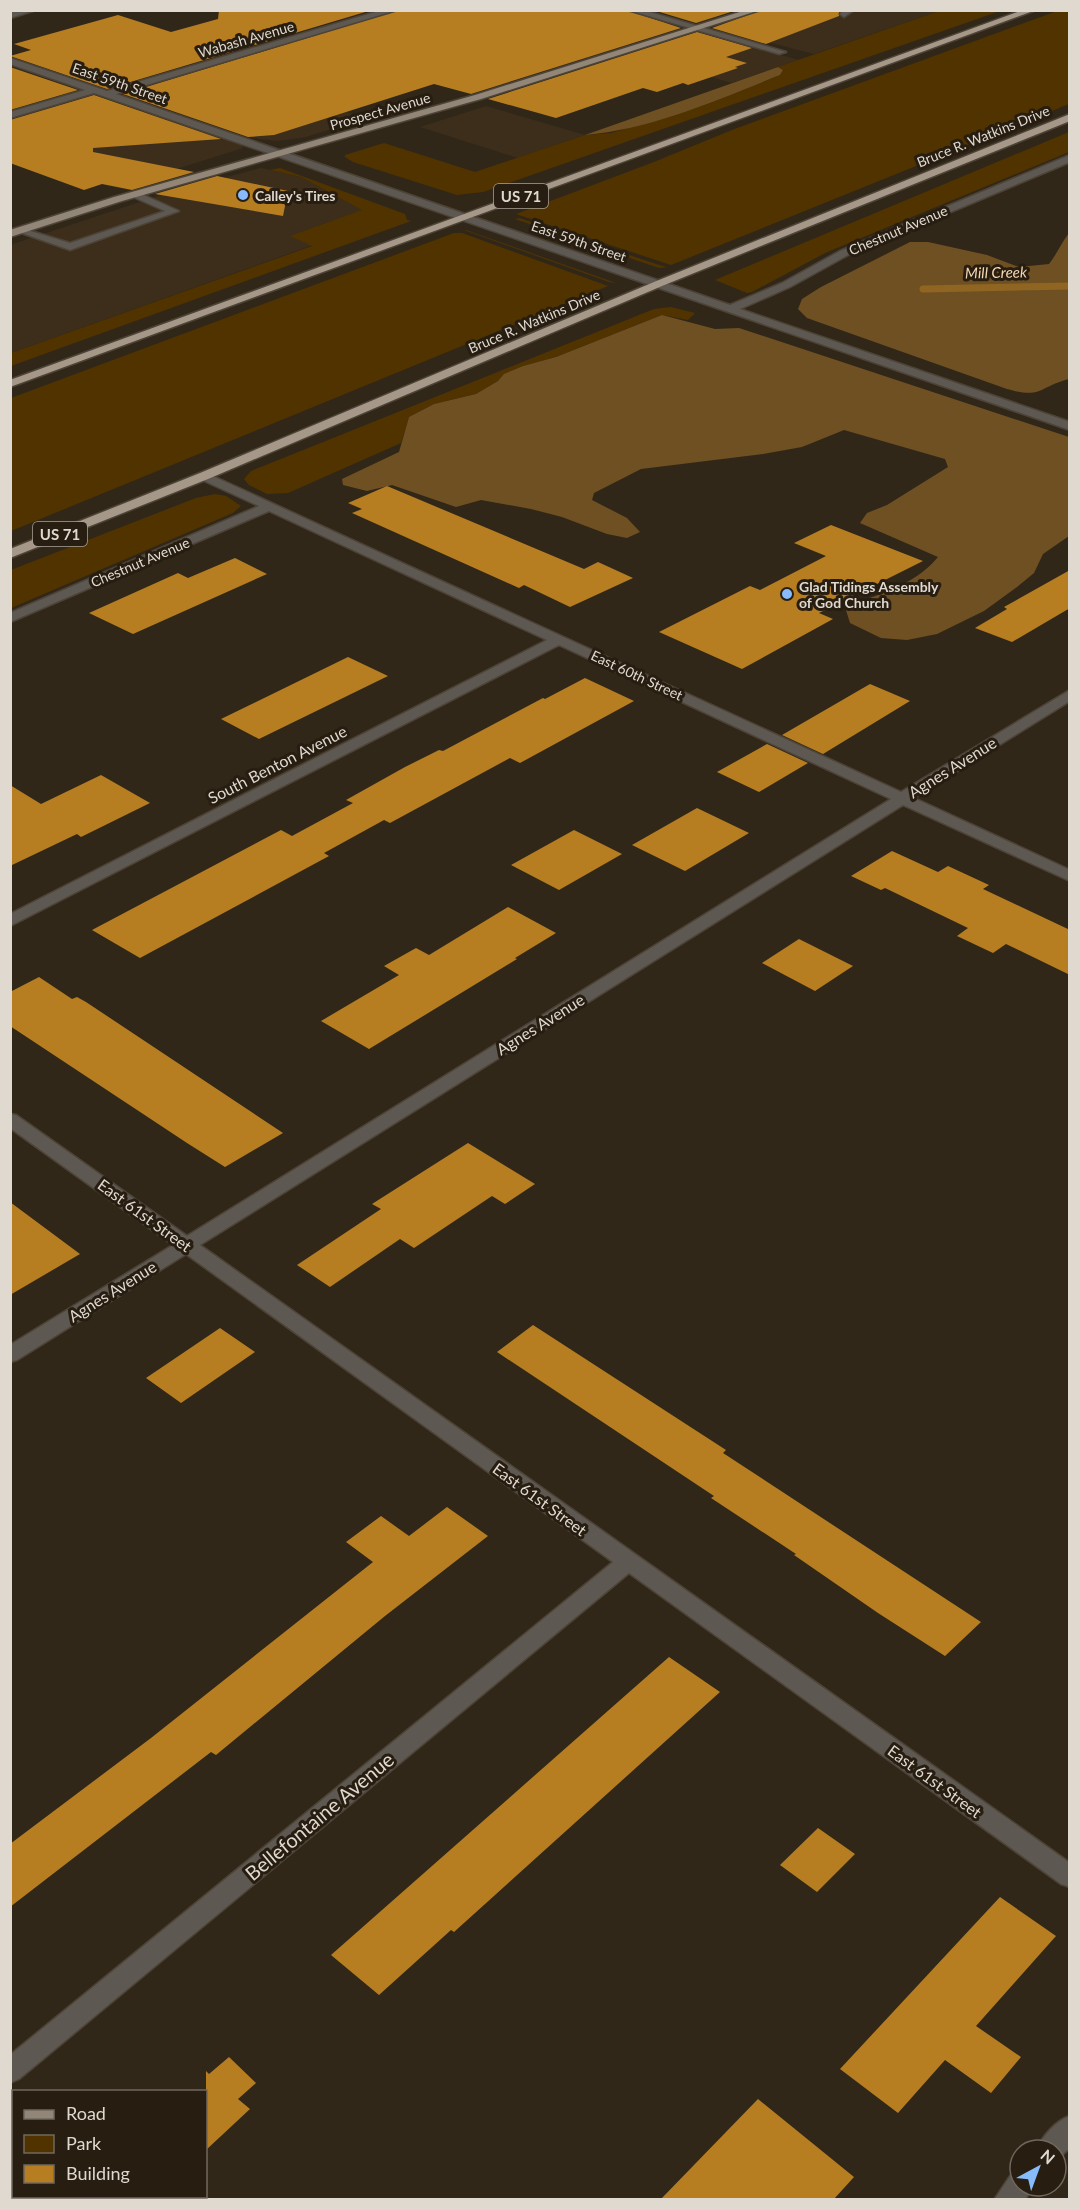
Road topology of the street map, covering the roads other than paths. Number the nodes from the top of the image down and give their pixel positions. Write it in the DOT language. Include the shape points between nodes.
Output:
graph roads {
  1 [pos="32,10"];
  2 [pos="393,10"];
  3 [pos="632,10"];
  4 [pos="756,10"];
  5 [pos="1032,10"];
  6 [pos="10,16"];
  7 [pos="699,29"];
  8 [pos="782,52"];
  9 [pos="10,61"];
  10 [pos="95,90"];
  11 [pos="107,94"];
  12 [pos="10,115"];
  13 [pos="1070,117"];
  14 [pos="280,154"];
  15 [pos="1070,158"];
  16 [pos="135,194"];
  17 [pos="463,218"];
  18 [pos="16,233"];
  19 [pos="658,284"];
  20 [pos="730,309"];
  21 [pos="10,384"];
  22 [pos="1070,426"];
  23 [pos="204,476"];
  24 [pos="270,506"];
  25 [pos="10,554"];
  26 [pos="10,618"];
  27 [pos="560,639"];
  28 [pos="1070,694"];
  29 [pos="902,798"];
  30 [pos="1070,876"];
  31 [pos="10,921"];
  32 [pos="10,1119"];
  33 [pos="186,1245"];
  34 [pos="10,1356"];
  35 [pos="628,1562"];
  36 [pos="1070,1877"];
  37 [pos="10,2071"];
  1 -- 6 [label="street"];
  2 -- 11 [label="street, Wabash Avenue"];
  3 -- 7 [label="street"];
  4 -- 7 [label="main road, Prospect Avenue"];
  5 -- 17 [label="highway, US 71"];
  7 -- 8 [label="street"];
  7 -- 14 [label="main road, Prospect Avenue"];
  9 -- 10 [label="street, East 59th Street"];
  10 -- 11 [label="street, East 59th Street"];
  10 -- 12 [label="street"];
  11 -- 14 [label="street, East 59th Street"];
  13 -- 19 [label="highway, Bruce R. Watkins Drive / US 71"];
  14 -- 16 [label="main road, Prospect Avenue"];
  14 -- 17 [label="street, East 59th Street"];
  15 -- 20 [label="street, Chestnut Avenue" via="844,253 786,285"];
  16 -- 18 [label="main road, Prospect Avenue"];
  16 -- 18 [label="street" via="174,211 70,247"];
  17 -- 19 [label="street, East 59th Street"];
  17 -- 21 [label="highway, US 71"];
  19 -- 20 [label="street, East 59th Street"];
  19 -- 23 [label="highway, Bruce R. Watkins Drive / US 71"];
  20 -- 22 [label="street, East 59th Street"];
  23 -- 24 [label="street, East 60th Street"];
  23 -- 25 [label="highway, Bruce R. Watkins Drive / US 71"];
  24 -- 26 [label="street, Chestnut Avenue"];
  24 -- 27 [label="street, East 60th Street"];
  27 -- 29 [label="street, East 60th Street"];
  27 -- 31 [label="street, South Benton Avenue"];
  28 -- 29 [label="street, Agnes Avenue"];
  29 -- 30 [label="street, East 60th Street"];
  29 -- 33 [label="street, Agnes Avenue"];
  32 -- 33 [label="street, East 61st Street"];
  33 -- 34 [label="street, Agnes Avenue"];
  33 -- 35 [label="street, East 61st Street"];
  35 -- 36 [label="street, East 61st Street"];
  35 -- 37 [label="street, Bellefontaine Avenue"];
}
